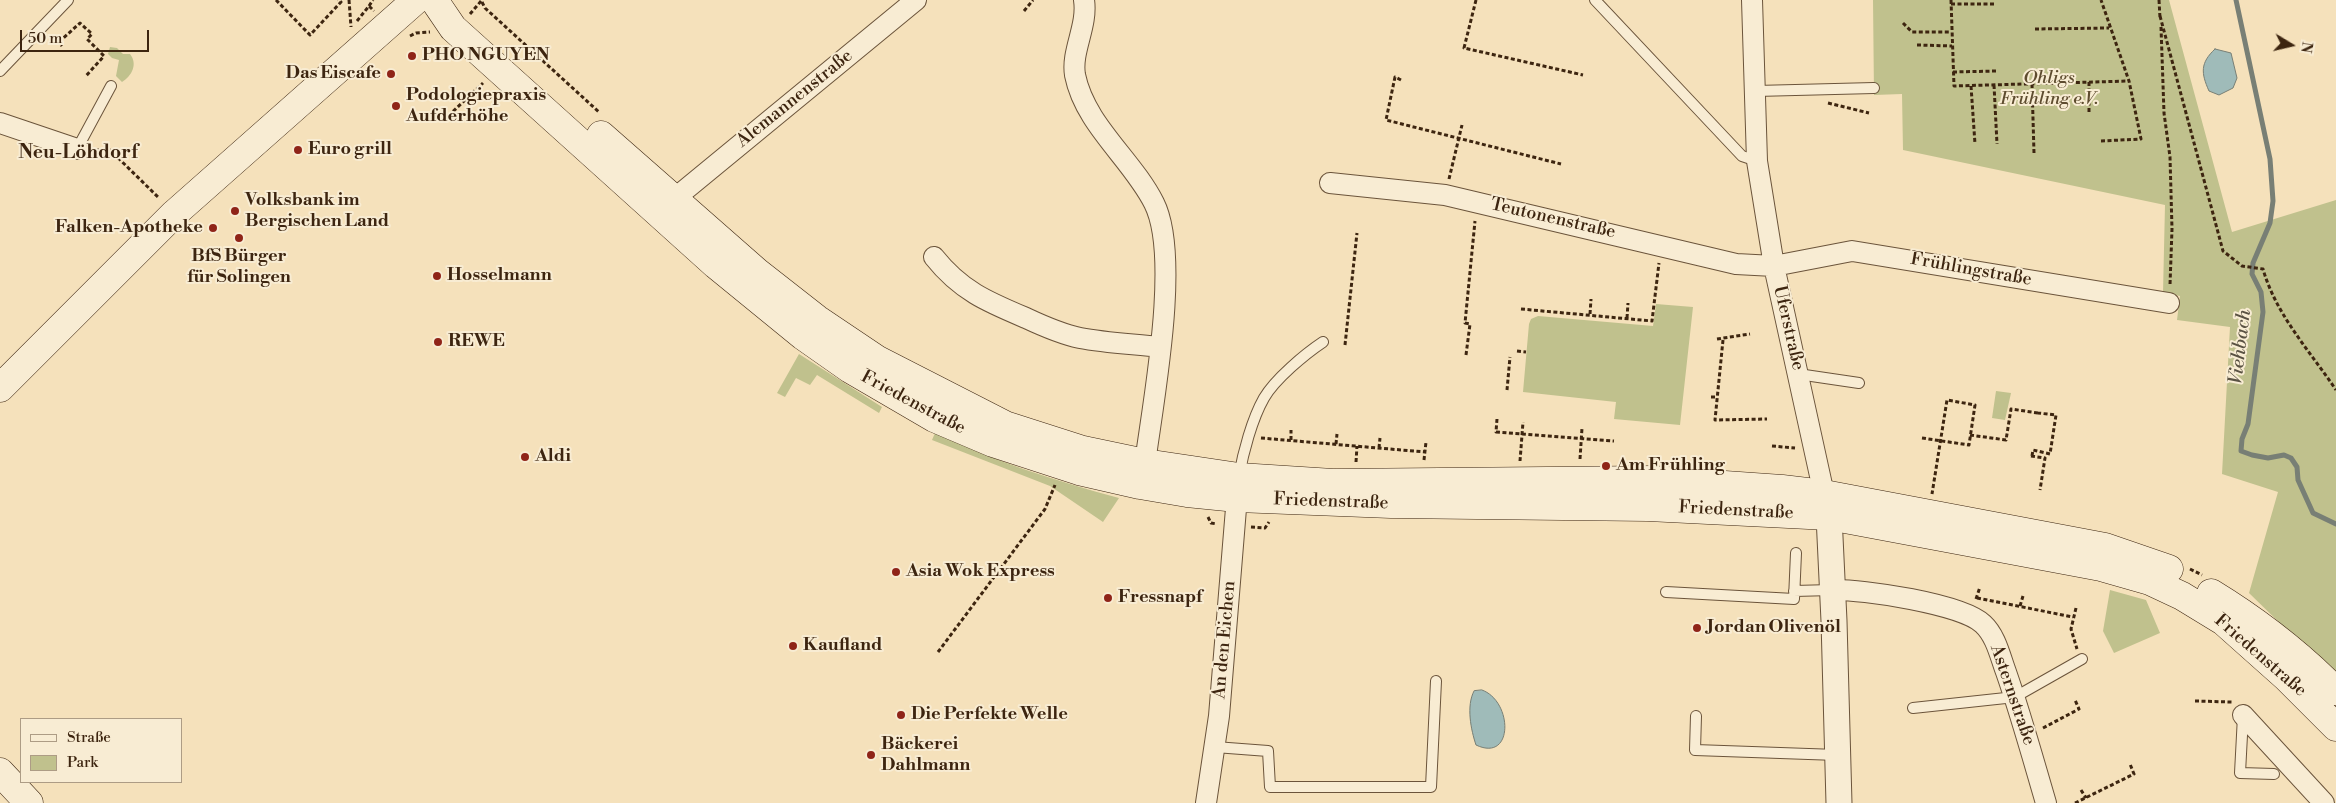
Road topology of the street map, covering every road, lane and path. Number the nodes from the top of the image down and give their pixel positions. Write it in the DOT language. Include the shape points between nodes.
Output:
graph roads {
  1 [pos="68,0"];
  2 [pos="276,0"];
  3 [pos="338,0"];
  4 [pos="349,0"];
  5 [pos="373,0"];
  6 [pos="416,0"];
  7 [pos="434,0"];
  8 [pos="442,0"];
  9 [pos="916,0"];
  10 [pos="1033,0"];
  11 [pos="1084,0"];
  12 [pos="1476,0"];
  13 [pos="1595,0"];
  14 [pos="1752,0"];
  15 [pos="2101,0"];
  16 [pos="2159,0"];
  17 [pos="1951,2"];
  18 [pos="1996,4"];
  19 [pos="369,6"];
  20 [pos="477,6"];
  21 [pos="1024,11"];
  22 [pos="2160,16"];
  23 [pos="1902,23"];
  24 [pos="351,27"];
  25 [pos="2109,28"];
  26 [pos="2035,29"];
  27 [pos="1951,32"];
  28 [pos="59,42"];
  29 [pos="1917,45"];
  30 [pos="1952,46"];
  31 [pos="0,70"];
  32 [pos="1996,71"];
  33 [pos="1953,72"];
  34 [pos="1583,75"];
  35 [pos="84,77"];
  36 [pos="487,78"];
  37 [pos="1401,80"];
  38 [pos="2129,81"];
  39 [pos="2089,82"];
  40 [pos="2032,84"];
  41 [pos="1994,85"];
  42 [pos="111,86"];
  43 [pos="1971,86"];
  44 [pos="1874,88"];
  45 [pos="1807,90"];
  46 [pos="1756,92"];
  47 [pos="436,108"];
  48 [pos="2089,112"];
  49 [pos="1868,113"];
  50 [pos="605,117"];
  51 [pos="0,122"];
  52 [pos="1462,125"];
  53 [pos="1459,139"];
  54 [pos="2100,141"];
  55 [pos="1975,144"];
  56 [pos="1997,144"];
  57 [pos="76,149"];
  58 [pos="2034,153"];
  59 [pos="1757,161"];
  60 [pos="1561,164"];
  61 [pos="1330,183"];
  62 [pos="1445,195"];
  63 [pos="674,199"];
  64 [pos="1477,202"];
  65 [pos="174,214"];
  66 [pos="1357,233"];
  67 [pos="1661,246"];
  68 [pos="934,258"];
  69 [pos="1774,266"];
  70 [pos="1591,299"];
  71 [pos="1628,303"];
  72 [pos="2169,303"];
  73 [pos="1520,309"];
  74 [pos="1590,314"];
  75 [pos="1627,318"];
  76 [pos="1750,334"];
  77 [pos="1717,339"];
  78 [pos="1723,340"];
  79 [pos="1323,342"];
  80 [pos="1345,345"];
  81 [pos="1160,346"];
  82 [pos="1517,351"];
  83 [pos="1526,352"];
  84 [pos="1466,355"];
  85 [pos="1510,357"];
  86 [pos="1798,374"];
  87 [pos="1859,383"];
  88 [pos="0,388"];
  89 [pos="1507,390"];
  90 [pos="2336,390"];
  91 [pos="1711,397"];
  92 [pos="1717,397"];
  93 [pos="1497,419"];
  94 [pos="1767,419"];
  95 [pos="1523,422"];
  96 [pos="1582,428"];
  97 [pos="1291,430"];
  98 [pos="1337,434"];
  99 [pos="1522,434"];
  100 [pos="1970,435"];
  101 [pos="1249,437"];
  102 [pos="1380,438"];
  103 [pos="1581,438"];
  104 [pos="1922,438"];
  105 [pos="1291,440"];
  106 [pos="1614,441"];
  107 [pos="1941,441"];
  108 [pos="1426,442"];
  109 [pos="1336,444"];
  110 [pos="1357,446"];
  111 [pos="1772,446"];
  112 [pos="1795,446"];
  113 [pos="1380,448"];
  114 [pos="1425,452"];
  115 [pos="1145,463"];
  116 [pos="1580,464"];
  117 [pos="1519,466"];
  118 [pos="1424,468"];
  119 [pos="1355,470"];
  120 [pos="1056,482"];
  121 [pos="1238,488"];
  122 [pos="2040,490"];
  123 [pos="1932,500"];
  124 [pos="1826,505"];
  125 [pos="1796,553"];
  126 [pos="1832,590"];
  127 [pos="1794,591"];
  128 [pos="1666,592"];
  129 [pos="2023,596"];
  130 [pos="1977,598"];
  131 [pos="2020,606"];
  132 [pos="2076,608"];
  133 [pos="2073,617"];
  134 [pos="938,652"];
  135 [pos="2082,659"];
  136 [pos="1436,681"];
  137 [pos="2336,691"];
  138 [pos="2015,697"];
  139 [pos="2075,700"];
  140 [pos="2195,701"];
  141 [pos="1912,708"];
  142 [pos="2243,715"];
  143 [pos="1696,716"];
  144 [pos="2336,727"];
  145 [pos="2027,736"];
  146 [pos="1215,747"];
  147 [pos="1837,755"];
  148 [pos="2130,764"];
  149 [pos="0,772"];
  150 [pos="2274,774"];
  151 [pos="2082,790"];
  152 [pos="2086,798"];
  153 [pos="29,803"];
  154 [pos="1206,803"];
  155 [pos="1839,803"];
  156 [pos="2046,803"];
  157 [pos="2075,803"];
  158 [pos="2324,803"];
  1 -- 31 [label="lane"];
  2 -- 3 [label="path" via="310,35 341,2"];
  4 -- 24 [label="path"];
  5 -- 19 [label="path"];
  6 -- 65 [label="main road"];
  7 -- 121 [label="main road, Friedenstraße" via="453,28 716,265 803,336 850,369 934,418 993,443 1079,471 1140,485"];
  8 -- 20 [label="main road, Friedenstraße"];
  9 -- 63 [label="street, Alemannenstraße"];
  10 -- 21 [label="path"];
  11 -- 81 [label="street" via="1085,20 1074,66 1080,92 1110,141 1148,192 1159,215 1165,267"];
  12 -- 34 [label="path" via="1464,48"];
  13 -- 59 [label="lane" via="1742,156"];
  14 -- 46 [label="street, Uferstraße"];
  15 -- 25 [label="path"];
  16 -- 22 [label="path"];
  17 -- 18 [label="path"];
  17 -- 27 [label="path"];
  20 -- 50 [label="path" via="485,8"];
  20 -- 63 [label="main road, Friedenstraße"];
  22 -- 72 [label="path" via="2164,113 2171,180"];
  22 -- 90 [label="path" via="2223,251 2242,266 2263,269 2291,326"];
  23 -- 27 [label="path" via="1912,32"];
  25 -- 26 [label="path"];
  25 -- 38 [label="path"];
  27 -- 30 [label="path"];
  28 -- 35 [label="path" via="80,23 92,34 87,39 104,56"];
  29 -- 30 [label="path"];
  30 -- 33 [label="path"];
  32 -- 33 [label="path"];
  33 -- 43 [label="path" via="1954,86"];
  36 -- 47 [label="path" via="444,119"];
  37 -- 53 [label="path" via="1395,78 1386,120"];
  38 -- 39 [label="path"];
  38 -- 54 [label="path" via="2141,139"];
  39 -- 40 [label="path"];
  39 -- 48 [label="path"];
  40 -- 41 [label="path"];
  40 -- 58 [label="path"];
  41 -- 43 [label="path"];
  41 -- 56 [label="path"];
  42 -- 57 [label="lane"];
  43 -- 55 [label="path"];
  44 -- 45 [label="lane"];
  45 -- 46 [label="lane"];
  45 -- 49 [label="path" via="1815,98"];
  46 -- 59 [label="street, Uferstraße"];
  51 -- 57 [label="street"];
  52 -- 53 [label="path"];
  53 -- 60 [label="path"];
  53 -- 62 [label="path"];
  57 -- 65 [label="path" via="110,150"];
  59 -- 69 [label="street, Uferstraße"];
  61 -- 62 [label="street, Teutonenstraße"];
  62 -- 64 [label="street, Teutonenstraße"];
  63 -- 115 [label="main road, Friedenstraße" via="757,272 817,319 883,363 1005,426 1083,450"];
  64 -- 67 [label="street, Teutonenstraße"];
  64 -- 84 [label="path" via="1465,323 1470,324"];
  65 -- 88 [label="main road"];
  66 -- 80 [label="path"];
  67 -- 69 [label="street, Teutonenstraße" via="1736,264"];
  67 -- 75 [label="path" via="1652,321"];
  68 -- 81 [label="street" via="954,280 982,300 1053,330 1094,340"];
  69 -- 72 [label="street, Frühlingstraße" via="1852,251"];
  69 -- 86 [label="street, Uferstraße"];
  70 -- 74 [label="path"];
  71 -- 75 [label="path"];
  73 -- 74 [label="path"];
  74 -- 75 [label="path"];
  76 -- 78 [label="path"];
  77 -- 78 [label="path"];
  78 -- 92 [label="path"];
  79 -- 101 [label="lane" via="1303,356 1264,398"];
  81 -- 115 [label="street"];
  82 -- 83 [label="path"];
  85 -- 89 [label="path"];
  86 -- 87 [label="lane"];
  86 -- 124 [label="street, Uferstraße"];
  91 -- 92 [label="path"];
  92 -- 94 [label="path" via="1715,420"];
  93 -- 99 [label="path" via="1494,432"];
  95 -- 99 [label="path"];
  96 -- 103 [label="path"];
  97 -- 105 [label="path"];
  98 -- 109 [label="path"];
  99 -- 103 [label="path"];
  99 -- 117 [label="path"];
  100 -- 107 [label="path" via="1969,446"];
  100 -- 107 [label="path" via="1975,404 1947,400"];
  100 -- 122 [label="path" via="2006,440 2011,409 2056,415 2050,454 2033,450 2031,456 2045,458"];
  101 -- 105 [label="path"];
  101 -- 121 [label="lane"];
  102 -- 113 [label="path"];
  103 -- 106 [label="path"];
  103 -- 116 [label="path"];
  104 -- 107 [label="path"];
  105 -- 109 [label="path"];
  107 -- 123 [label="path"];
  108 -- 114 [label="path"];
  109 -- 110 [label="path"];
  110 -- 113 [label="path"];
  110 -- 119 [label="path"];
  111 -- 112 [label="path"];
  113 -- 114 [label="path"];
  114 -- 118 [label="path"];
  115 -- 121 [label="main road, Friedenstraße"];
  120 -- 134 [label="path" via="1045,509"];
  121 -- 124 [label="main road, Friedenstraße" via="1391,504"];
  121 -- 146 [label="street, An den Eichen"];
  124 -- 126 [label="street"];
  124 -- 137 [label="main road, Friedenstraße" via="2104,548 2158,564 2244,613 2302,658"];
  124 -- 144 [label="main road, Friedenstraße" via="2101,566 2150,581 2223,620"];
  125 -- 127 [label="lane"];
  126 -- 127 [label="lane"];
  126 -- 138 [label="street, Asternstraße" via="1890,596 1973,617 1992,635"];
  126 -- 147 [label="street"];
  127 -- 128 [label="lane" via="1794,598"];
  129 -- 131 [label="path"];
  130 -- 131 [label="path"];
  131 -- 133 [label="path"];
  132 -- 133 [label="path"];
  133 -- 135 [label="path" via="2072,630"];
  135 -- 138 [label="lane"];
  136 -- 146 [label="lane" via="1431,787 1270,787 1268,751"];
  138 -- 141 [label="lane"];
  138 -- 145 [label="street, Asternstraße"];
  139 -- 145 [label="path" via="2079,709"];
  140 -- 142 [label="path" via="2237,702 2235,714"];
  142 -- 150 [label="lane" via="2240,773"];
  142 -- 158 [label="street"];
  143 -- 147 [label="lane" via="1695,750"];
  145 -- 156 [label="street, Asternstraße"];
  146 -- 154 [label="street, An den Eichen"];
  147 -- 155 [label="street"];
  148 -- 152 [label="path" via="2134,774"];
  149 -- 153 [label="main road"];
  151 -- 152 [label="path"];
  152 -- 157 [label="path"];
}
